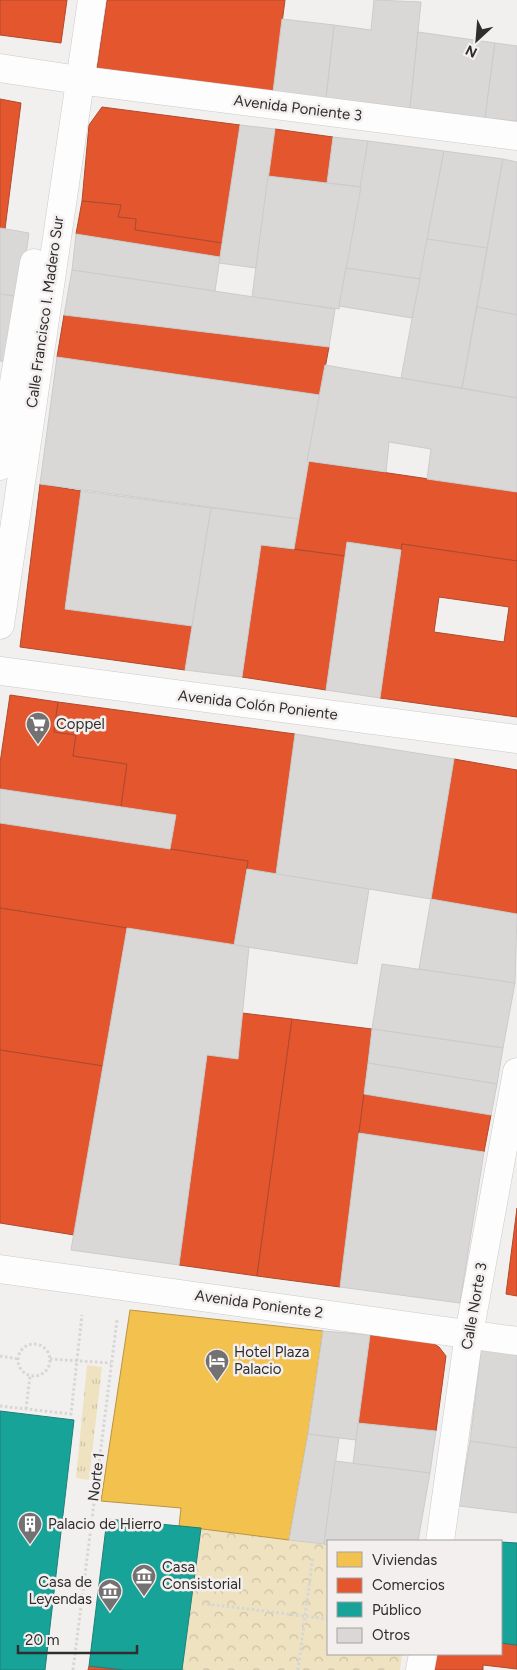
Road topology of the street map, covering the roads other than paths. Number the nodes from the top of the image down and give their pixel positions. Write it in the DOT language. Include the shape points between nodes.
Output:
graph roads {
  1 [pos="78,0"];
  2 [pos="92,0"];
  3 [pos="0,68"];
  4 [pos="72,79"];
  5 [pos="517,136"];
  6 [pos="0,466"];
  7 [pos="0,625"];
  8 [pos="0,672"];
  9 [pos="517,739"];
  10 [pos="517,1072"];
  11 [pos="0,1269"];
  12 [pos="469,1334"];
  13 [pos="517,1341"];
  14 [pos="440,1540"];
  15 [pos="423,1655"];
  16 [pos="420,1670"];
  1 -- 4 [label="street, Calle Francisco I. Madero Sur"];
  2 -- 4 [label="street, Calle Francisco I. Madero Sur"];
  3 -- 4 [label="street, Avenida Poniente 3"];
  4 -- 5 [label="street, Avenida Poniente 3"];
  4 -- 6 [label="street, Calle Francisco I. Madero Sur"];
  4 -- 7 [label="street, Calle Francisco I. Madero Sur"];
  8 -- 9 [label="street, Avenida Colón Poniente"];
  10 -- 12 [label="street, Calle Norte 3"];
  11 -- 12 [label="street, Avenida Poniente 2"];
  12 -- 13 [label="street, Avenida Poniente 2"];
  12 -- 14 [label="street, Calle Norte 3"];
  15 -- 16 [label="street"];
}
